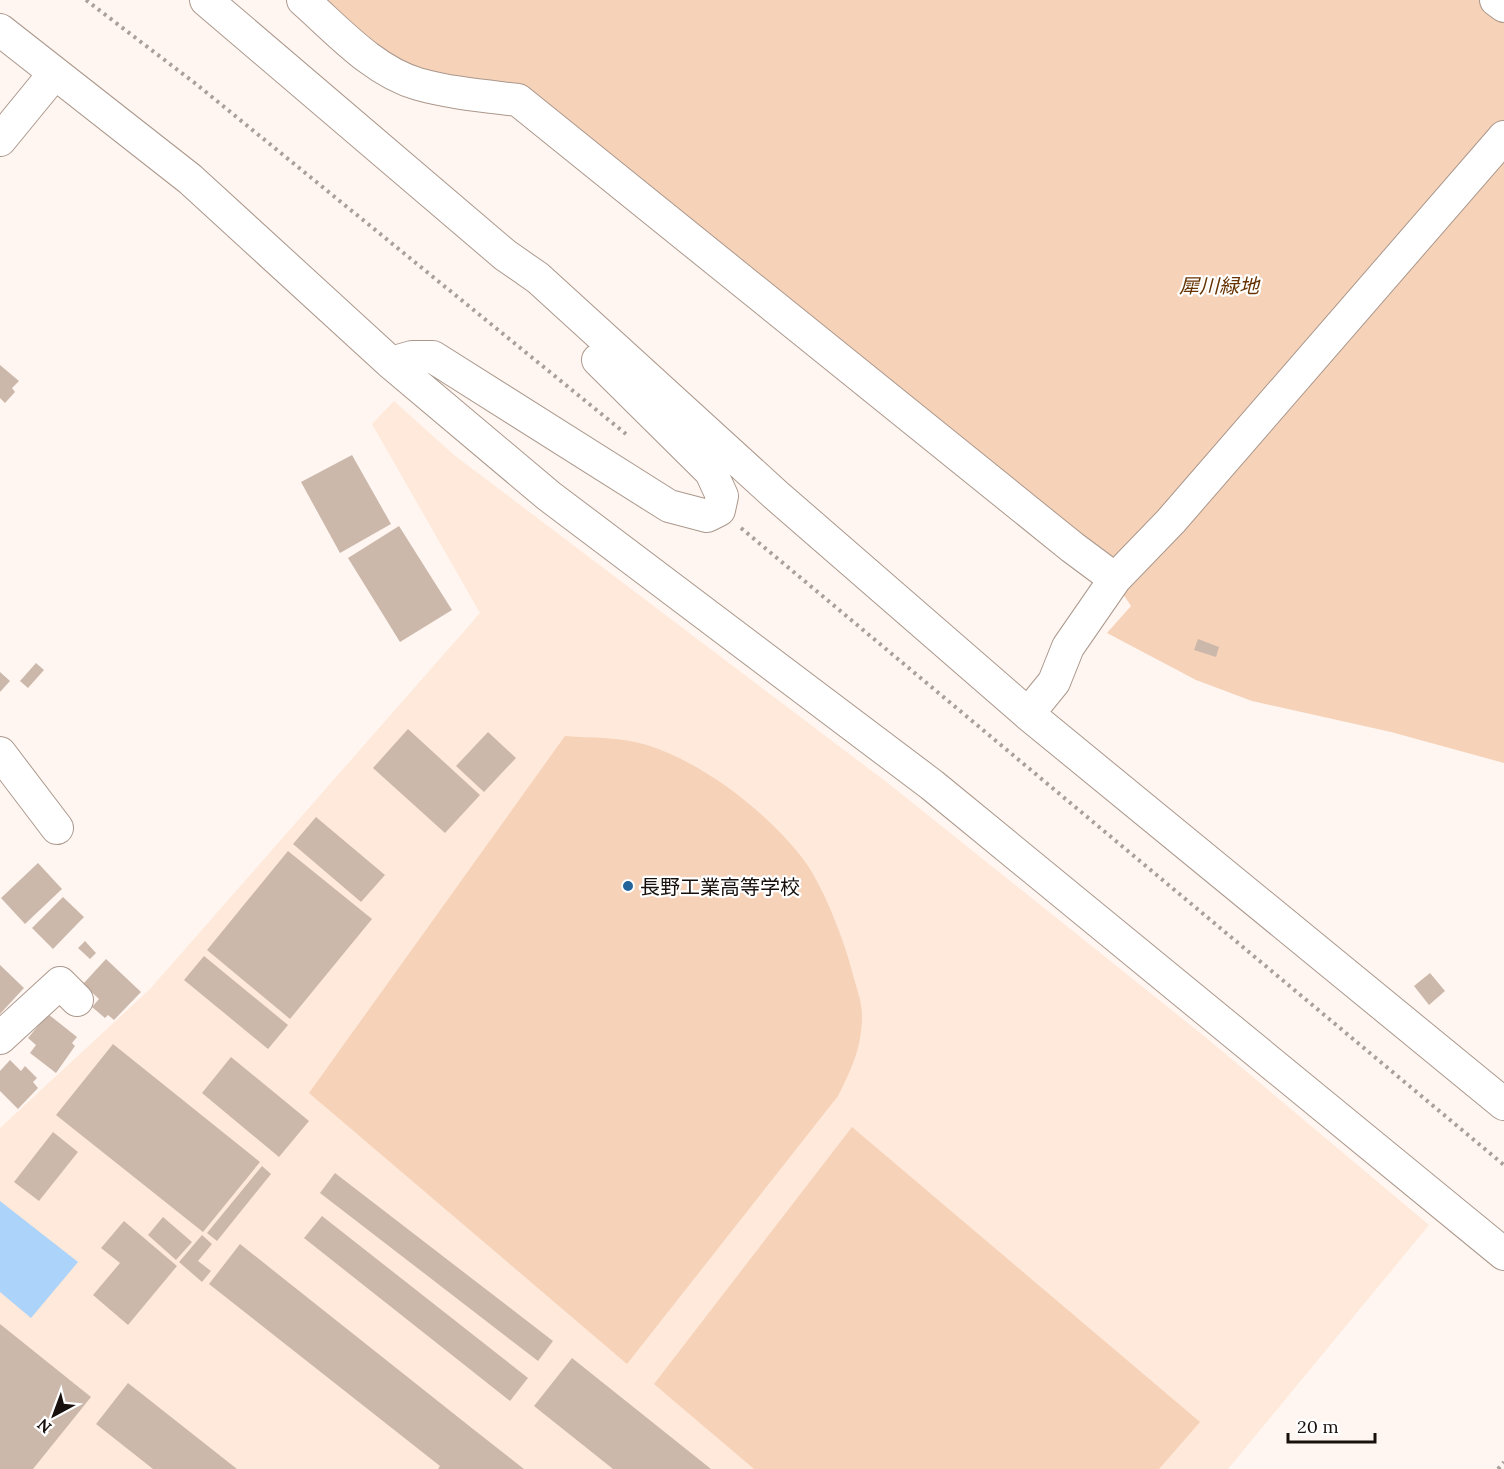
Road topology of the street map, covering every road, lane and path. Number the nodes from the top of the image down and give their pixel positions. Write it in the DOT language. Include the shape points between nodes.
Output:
graph roads {
  1 [pos="86,0"];
  2 [pos="206,0"];
  3 [pos="303,0"];
  4 [pos="1496,0"];
  5 [pos="1504,6"];
  6 [pos="0,30"];
  7 [pos="54,74"];
  8 [pos="1504,137"];
  9 [pos="0,140"];
  10 [pos="505,255"];
  11 [pos="391,363"];
  12 [pos="627,435"];
  13 [pos="719,510"];
  14 [pos="1115,579"];
  15 [pos="1028,714"];
  16 [pos="0,753"];
  17 [pos="57,828"];
  18 [pos="60,983"];
  19 [pos="0,1038"];
  20 [pos="1504,1104"];
  21 [pos="1504,1165"];
  22 [pos="1504,1254"];
  23 [pos="1504,1462"];
  24 [pos="1498,1469"];
  1 -- 12 [label="path" via="196,84"];
  2 -- 10 [label="street"];
  3 -- 14 [label="street" via="378,64 416,84 518,100"];
  4 -- 5 [label="street"];
  6 -- 7 [label="street"];
  7 -- 9 [label="street"];
  7 -- 11 [label="street" via="190,179"];
  8 -- 14 [label="street" via="1178,512"];
  10 -- 13 [label="street" via="522,284 711,472 722,496"];
  10 -- 15 [label="street" via="538,278 776,495"];
  11 -- 13 [label="street" via="412,357 434,357 669,506 707,516"];
  11 -- 22 [label="street" via="549,496 932,785"];
  13 -- 21 [label="path"];
  14 -- 15 [label="street" via="1068,647 1054,682"];
  15 -- 20 [label="street"];
  16 -- 17 [label="street"];
  18 -- 19 [label="street"];
  23 -- 24 [label="path"];
}
